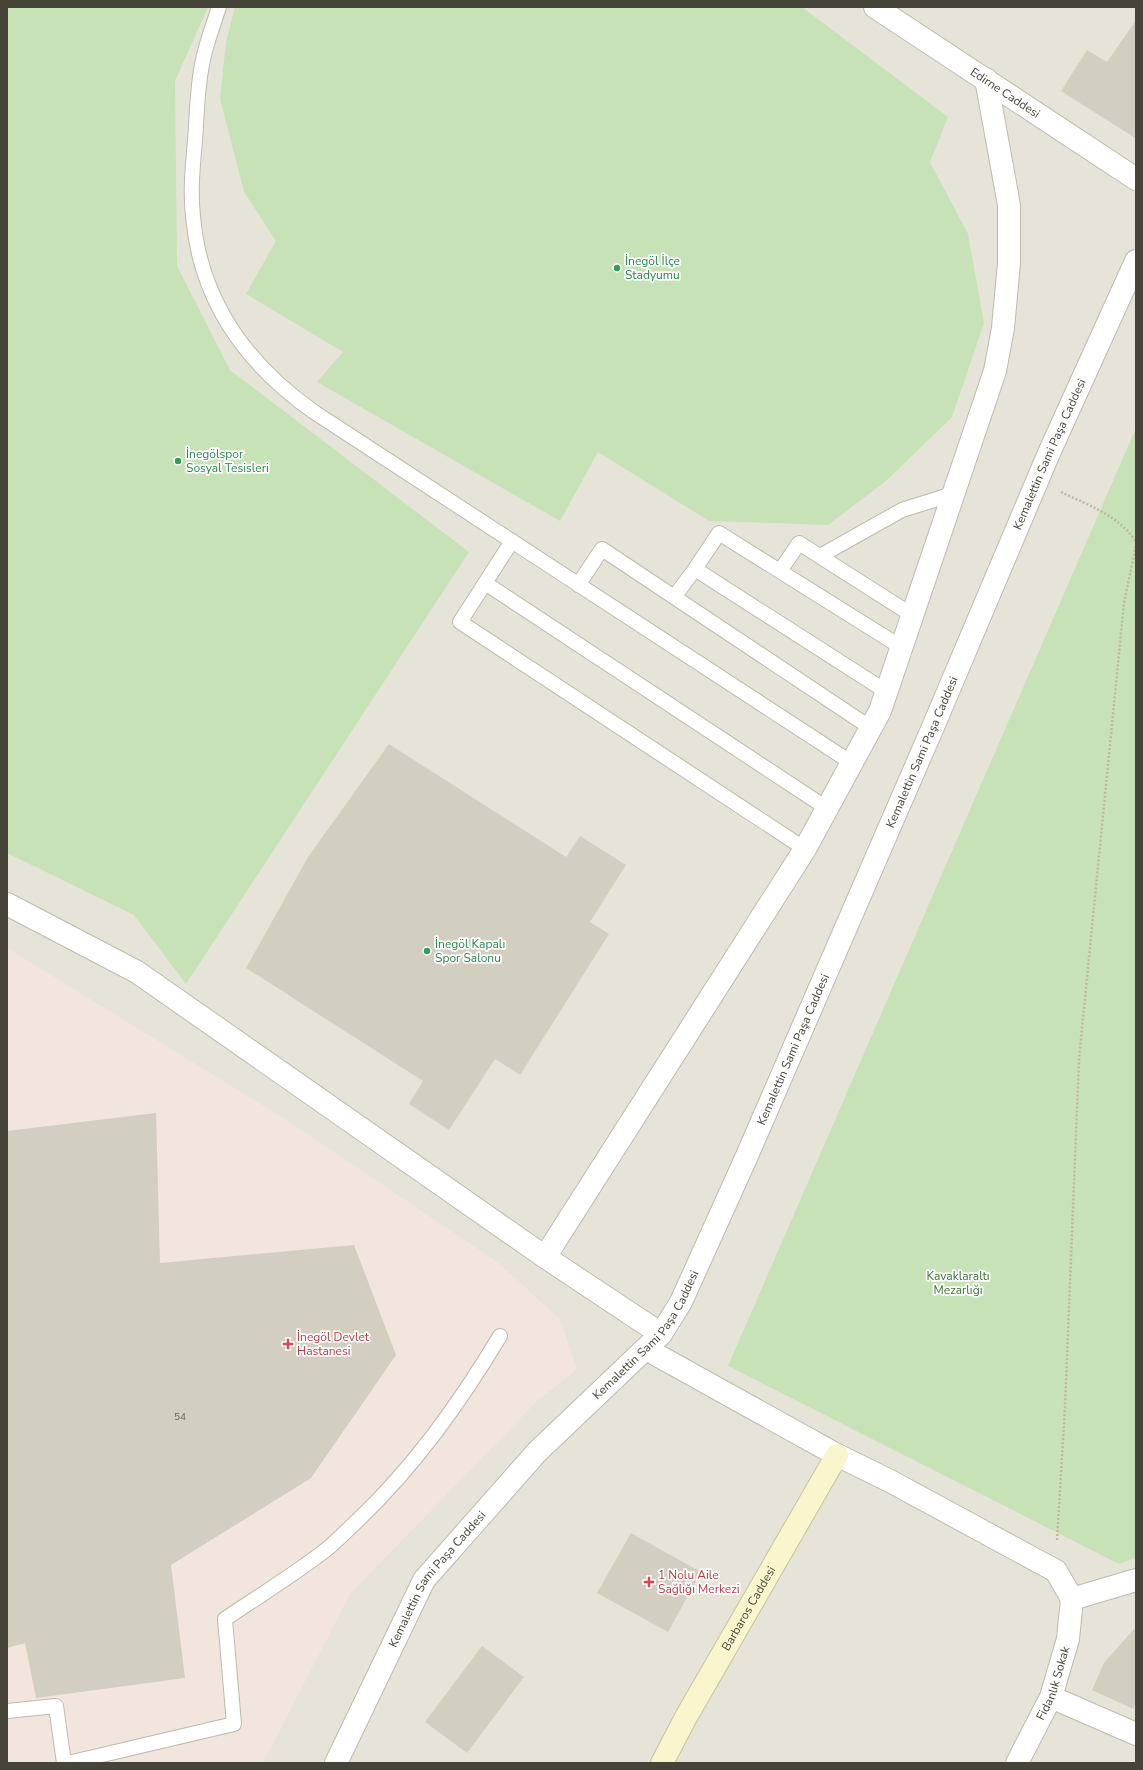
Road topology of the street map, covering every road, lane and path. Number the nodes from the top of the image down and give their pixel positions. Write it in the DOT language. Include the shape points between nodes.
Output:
graph roads {
  1 [pos="219,7"];
  2 [pos="874,7"];
  3 [pos="986,79"];
  4 [pos="1136,179"];
  5 [pos="1136,261"];
  6 [pos="1037,480"];
  7 [pos="953,494"];
  8 [pos="512,541"];
  9 [pos="1136,543"];
  10 [pos="820,556"];
  11 [pos="694,569"];
  12 [pos="780,571"];
  13 [pos="485,584"];
  14 [pos="578,585"];
  15 [pos="674,597"];
  16 [pos="912,615"];
  17 [pos="901,648"];
  18 [pos="886,692"];
  19 [pos="870,728"];
  20 [pos="852,763"];
  21 [pos="828,809"];
  22 [pos="805,849"];
  23 [pos="7,904"];
  24 [pos="545,1257"];
  25 [pos="500,1336"];
  26 [pos="653,1342"];
  27 [pos="838,1455"];
  28 [pos="1056,1571"];
  29 [pos="1136,1580"];
  30 [pos="1072,1599"];
  31 [pos="1051,1697"];
  32 [pos="7,1711"];
  33 [pos="1136,1734"];
  34 [pos="64,1763"];
  35 [pos="68,1763"];
  36 [pos="336,1763"];
  37 [pos="662,1763"];
  38 [pos="1017,1763"];
  1 -- 8 [label="lane" via="202,65 192,186 197,245 216,301 229,327 247,352 289,394"];
  2 -- 3 [label="street, Edirne Caddesi"];
  3 -- 4 [label="street, Edirne Caddesi"];
  3 -- 7 [label="street" via="1009,204 1009,263 1003,328 995,371"];
  5 -- 6 [label="street, Kemalettin Sami Paşa Caddesi"];
  6 -- 9 [label="path" via="1109,516 1129,531"];
  6 -- 26 [label="street, Kemalettin Sami Paşa Caddesi" via="743,1165 680,1302"];
  7 -- 10 [label="lane" via="902,510"];
  7 -- 16 [label="street"];
  8 -- 13 [label="lane"];
  8 -- 14 [label="lane"];
  9 -- 28 [label="path" via="1124,603 1079,1059"];
  10 -- 12 [label="lane" via="799,543"];
  10 -- 16 [label="lane"];
  11 -- 12 [label="lane" via="719,533"];
  11 -- 15 [label="lane"];
  11 -- 18 [label="lane"];
  12 -- 17 [label="lane"];
  13 -- 21 [label="lane"];
  13 -- 22 [label="lane" via="460,622"];
  14 -- 15 [label="lane" via="602,549"];
  14 -- 20 [label="lane"];
  15 -- 19 [label="lane"];
  16 -- 17 [label="street"];
  17 -- 18 [label="street"];
  18 -- 19 [label="street" via="880,711"];
  19 -- 20 [label="street"];
  20 -- 21 [label="street"];
  21 -- 22 [label="street"];
  22 -- 24 [label="street"];
  23 -- 24 [label="street" via="137,972"];
  24 -- 26 [label="street"];
  25 -- 35 [label="lane" via="444,1423 371,1508 327,1549 225,1619 234,1724"];
  26 -- 27 [label="street"];
  26 -- 36 [label="street, Kemalettin Sami Paşa Caddesi" via="537,1452 424,1580"];
  27 -- 28 [label="street"];
  27 -- 37 [label="main road, Barbaros Caddesi"];
  28 -- 30 [label="street"];
  29 -- 30 [label="street"];
  30 -- 31 [label="street, Fidanlık Sokak" via="1068,1639"];
  31 -- 33 [label="street"];
  31 -- 38 [label="street, Fidanlık Sokak"];
  32 -- 34 [label="lane" via="56,1706"];
}
